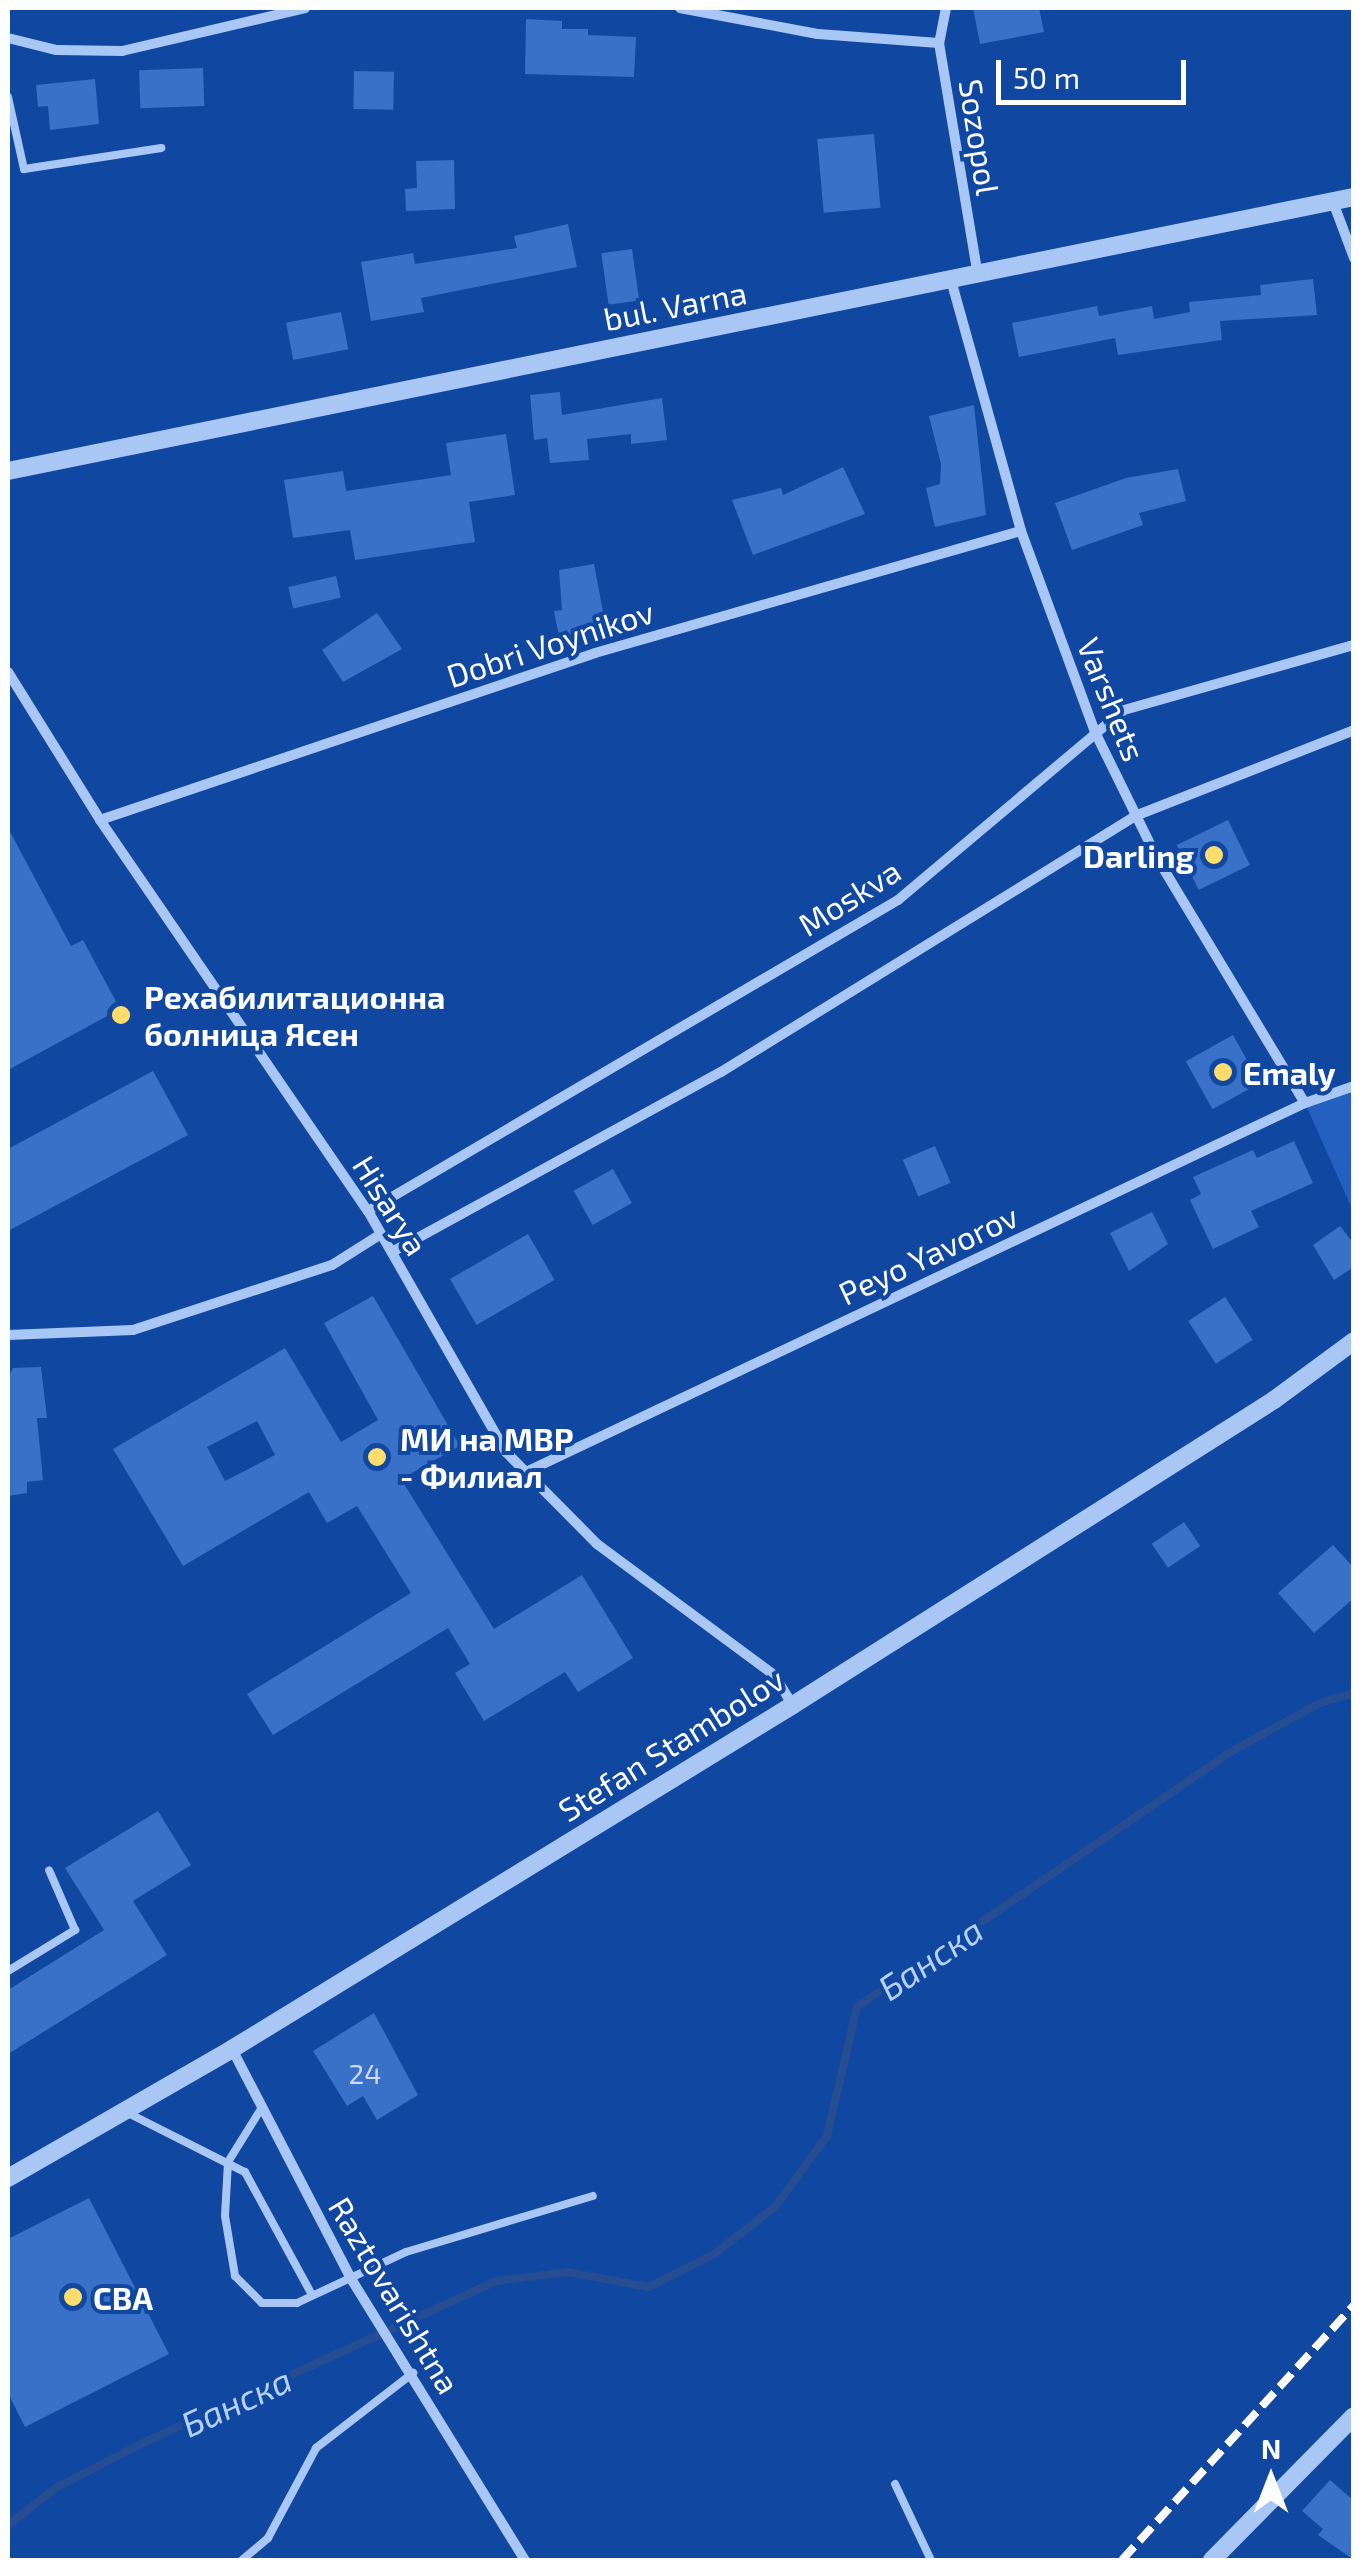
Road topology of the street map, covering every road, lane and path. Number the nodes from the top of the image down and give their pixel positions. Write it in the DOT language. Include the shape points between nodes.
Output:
graph roads {
  1 [pos="305,8"];
  2 [pos="680,8"];
  3 [pos="946,8"];
  4 [pos="8,38"];
  5 [pos="939,43"];
  6 [pos="8,97"];
  7 [pos="161,148"];
  8 [pos="1354,197"];
  9 [pos="1333,202"];
  10 [pos="1354,258"];
  11 [pos="978,275"];
  12 [pos="950,280"];
  13 [pos="8,471"];
  14 [pos="1021,531"];
  15 [pos="1354,646"];
  16 [pos="8,672"];
  17 [pos="1354,730"];
  18 [pos="1095,732"];
  19 [pos="1135,816"];
  20 [pos="100,820"];
  21 [pos="1354,1086"];
  22 [pos="1305,1103"];
  23 [pos="368,1211"];
  24 [pos="382,1234"];
  25 [pos="392,1252"];
  26 [pos="8,1334"];
  27 [pos="1354,1342"];
  28 [pos="526,1472"];
  29 [pos="793,1705"];
  30 [pos="49,1870"];
  31 [pos="8,1971"];
  32 [pos="232,2049"];
  33 [pos="261,2110"];
  34 [pos="124,2111"];
  35 [pos="228,2162"];
  36 [pos="8,2178"];
  37 [pos="593,2196"];
  38 [pos="350,2277"];
  39 [pos="312,2294"];
  40 [pos="413,2373"];
  41 [pos="1354,2416"];
  42 [pos="896,2484"];
  43 [pos="242,2560"];
  44 [pos="526,2560"];
  45 [pos="932,2560"];
  46 [pos="1212,2560"];
  1 -- 4 [label="street" via="122,51 56,50"];
  2 -- 5 [label="street" via="818,34"];
  3 -- 5 [label="street, Sozopol"];
  5 -- 11 [label="street, Sozopol"];
  6 -- 7 [label="lane" via="24,169"];
  8 -- 9 [label="street, bul. Varna"];
  9 -- 10 [label="street"];
  9 -- 11 [label="street, bul. Varna"];
  11 -- 12 [label="street, bul. Varna"];
  12 -- 13 [label="street, bul. Varna"];
  12 -- 14 [label="street, Varshets"];
  14 -- 18 [label="street, Varshets"];
  14 -- 20 [label="street, Dobri Voynikov" via="595,653"];
  15 -- 18 [label="street, Moskva" via="1164,695 1124,710"];
  16 -- 20 [label="street, Hisarya"];
  17 -- 19 [label="street"];
  18 -- 19 [label="street, Varshets"];
  18 -- 23 [label="street, Moskva" via="898,900"];
  19 -- 22 [label="street, Varshets"];
  19 -- 25 [label="street" via="722,1072"];
  20 -- 23 [label="street, Hisarya"];
  21 -- 22 [label="street, Peyo Yavorov"];
  22 -- 28 [label="street, Peyo Yavorov"];
  23 -- 24 [label="street, Hisarya"];
  24 -- 25 [label="street, Hisarya"];
  24 -- 26 [label="street" via="332,1264 133,1330"];
  25 -- 28 [label="street, Hisarya" via="506,1452"];
  27 -- 29 [label="street, Stefan Stambolov" via="1274,1400"];
  28 -- 29 [label="street, Hisarya" via="597,1544 774,1675"];
  29 -- 32 [label="street, Stefan Stambolov"];
  30 -- 31 [label="lane" via="76,1930"];
  32 -- 33 [label="street, Raztovarishtna"];
  32 -- 34 [label="street, Stefan Stambolov"];
  33 -- 35 [label="lane"];
  33 -- 38 [label="street, Raztovarishtna"];
  34 -- 35 [label="lane"];
  34 -- 36 [label="street, Stefan Stambolov"];
  35 -- 39 [label="lane" via="245,2172"];
  35 -- 39 [label="lane" via="224,2216 235,2276 262,2303 277,2307"];
  37 -- 38 [label="lane" via="406,2252"];
  38 -- 39 [label="lane"];
  38 -- 40 [label="street, Raztovarishtna"];
  40 -- 43 [label="lane" via="316,2448 268,2538"];
  40 -- 44 [label="street, Raztovarishtna"];
  41 -- 46 [label="street"];
  42 -- 45 [label="lane"];
}
